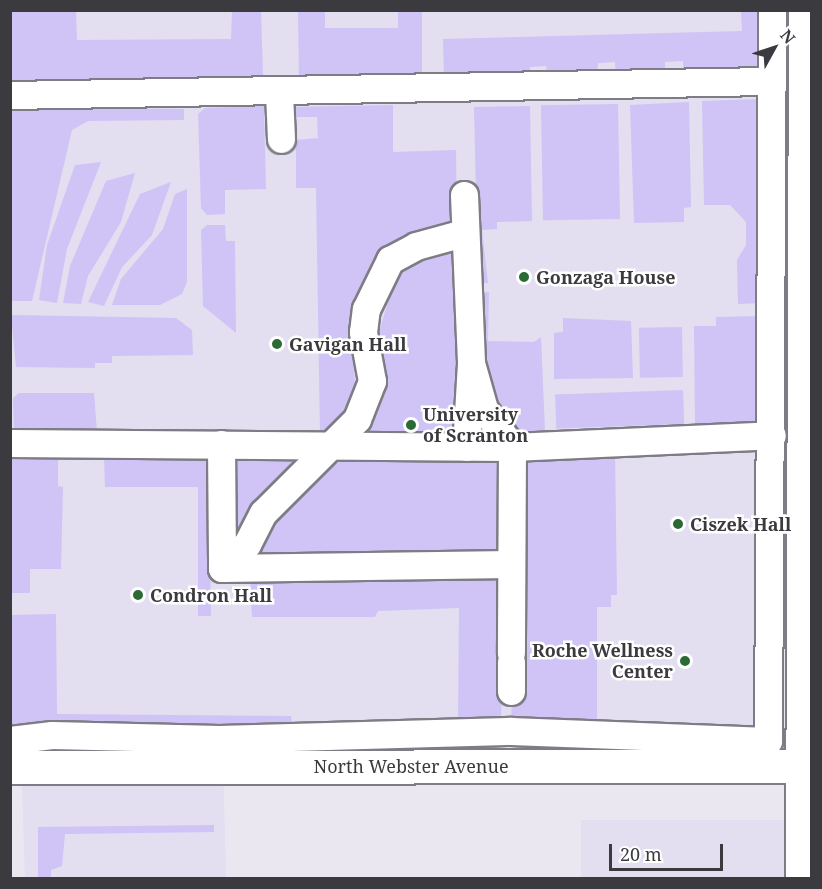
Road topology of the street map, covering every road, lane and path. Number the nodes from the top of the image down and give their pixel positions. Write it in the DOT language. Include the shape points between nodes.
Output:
graph roads {
  1 [pos="772,10"];
  2 [pos="805,10"];
  3 [pos="770,81"];
  4 [pos="279,93"];
  5 [pos="10,95"];
  6 [pos="281,139"];
  7 [pos="464,195"];
  8 [pos="460,234"];
  9 [pos="471,363"];
  10 [pos="772,435"];
  11 [pos="10,443"];
  12 [pos="221,444"];
  13 [pos="335,445"];
  14 [pos="466,447"];
  15 [pos="512,447"];
  16 [pos="510,564"];
  17 [pos="222,568"];
  18 [pos="511,691"];
  19 [pos="10,740"];
  20 [pos="807,766"];
  21 [pos="10,767"];
  22 [pos="802,879"];
  1 -- 3 [label="street"];
  2 -- 20 [label="main road"];
  3 -- 4 [label="street"];
  3 -- 10 [label="street"];
  4 -- 5 [label="street"];
  4 -- 6 [label="street"];
  7 -- 9 [label="street"];
  8 -- 13 [label="street" via="416,246 390,260 366,309 363,332 372,381 357,419"];
  9 -- 14 [label="street"];
  9 -- 15 [label="street" via="484,409"];
  10 -- 15 [label="street"];
  10 -- 19 [label="street" via="768,741 511,731 219,739 52,735"];
  11 -- 12 [label="street"];
  12 -- 13 [label="street"];
  12 -- 17 [label="street"];
  13 -- 14 [label="street"];
  13 -- 17 [label="street" via="263,513 247,544"];
  14 -- 15 [label="street"];
  15 -- 16 [label="street"];
  16 -- 17 [label="street"];
  16 -- 18 [label="street"];
  20 -- 21 [label="main road, North Webster Avenue"];
  20 -- 22 [label="main road"];
}
